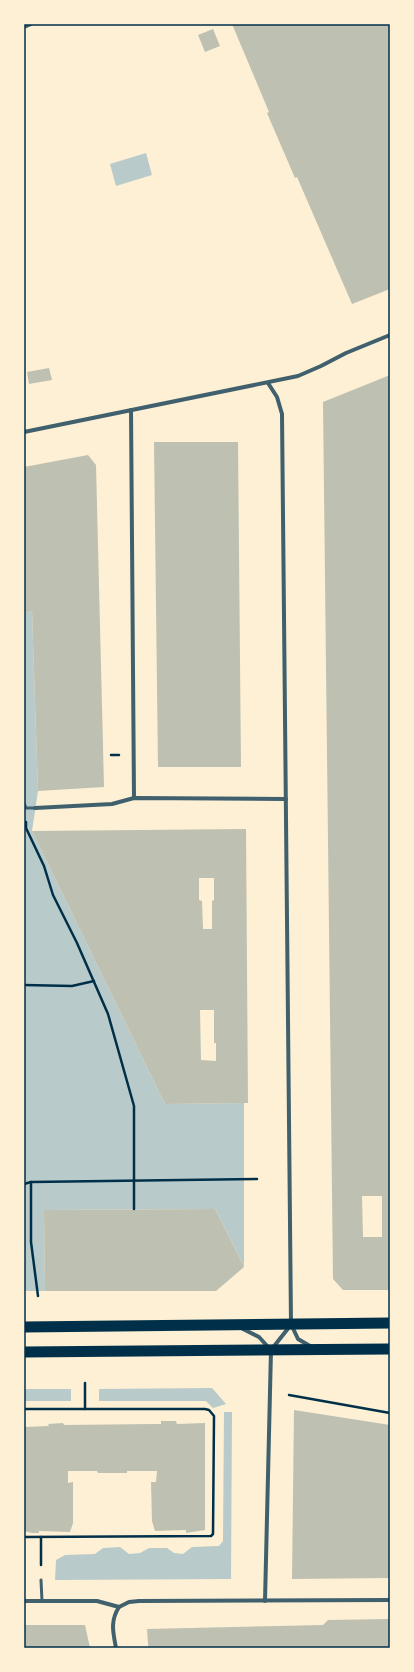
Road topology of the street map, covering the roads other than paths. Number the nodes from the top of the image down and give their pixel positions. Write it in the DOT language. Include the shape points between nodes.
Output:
graph roads {
  1 [pos="31,24"];
  2 [pos="24,27"];
  3 [pos="390,335"];
  4 [pos="268,383"];
  5 [pos="131,410"];
  6 [pos="24,432"];
  7 [pos="134,798"];
  8 [pos="286,798"];
  9 [pos="24,804"];
  10 [pos="35,808"];
  11 [pos="390,1323"];
  12 [pos="291,1324"];
  13 [pos="233,1325"];
  14 [pos="24,1327"];
  15 [pos="318,1349"];
  16 [pos="390,1349"];
  17 [pos="271,1350"];
  18 [pos="24,1352"];
  19 [pos="41,1580"];
  20 [pos="390,1600"];
  21 [pos="24,1601"];
  22 [pos="42,1601"];
  23 [pos="265,1601"];
  24 [pos="119,1607"];
  25 [pos="116,1648"];
  1 -- 2 [label="street"];
  3 -- 4 [label="street" via="298,376"];
  4 -- 5 [label="street"];
  4 -- 8 [label="street" via="277,397 282,414"];
  5 -- 6 [label="street"];
  5 -- 7 [label="street"];
  7 -- 8 [label="street"];
  7 -- 10 [label="street" via="112,804"];
  8 -- 12 [label="street"];
  9 -- 10 [label="lane" via="26,808"];
  11 -- 12 [label="highway"];
  12 -- 13 [label="highway"];
  12 -- 15 [label="street" via="298,1339"];
  12 -- 17 [label="street"];
  13 -- 14 [label="highway"];
  13 -- 17 [label="street" via="260,1338"];
  15 -- 16 [label="highway"];
  15 -- 17 [label="highway"];
  17 -- 18 [label="highway"];
  17 -- 23 [label="street"];
  19 -- 22 [label="lane"];
  20 -- 23 [label="street"];
  21 -- 22 [label="street"];
  22 -- 24 [label="street" via="97,1601"];
  23 -- 24 [label="street" via="139,1601"];
  24 -- 25 [label="street" via="112,1621"];
}
